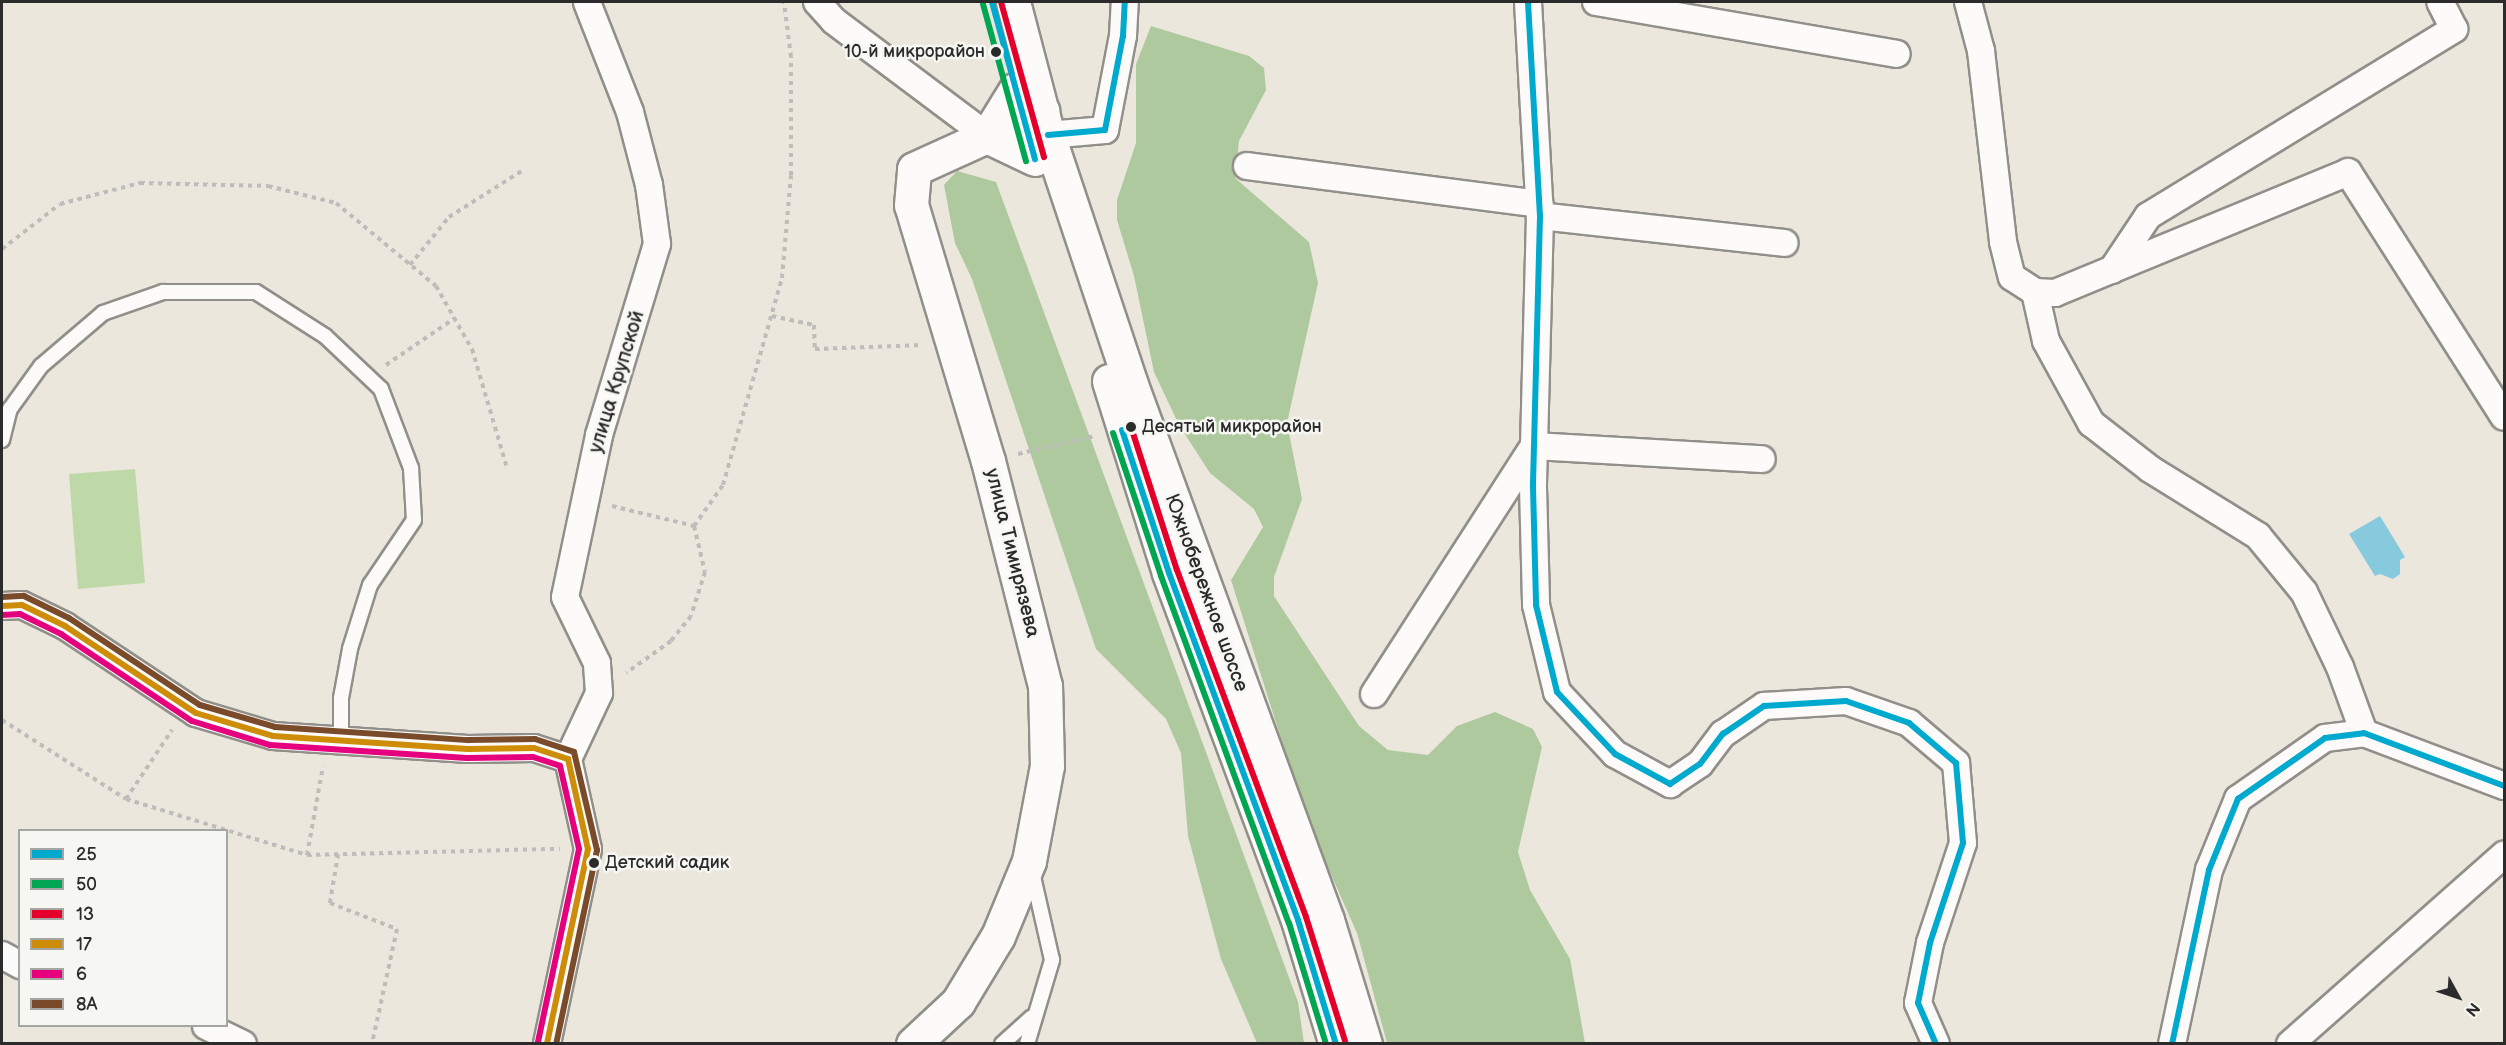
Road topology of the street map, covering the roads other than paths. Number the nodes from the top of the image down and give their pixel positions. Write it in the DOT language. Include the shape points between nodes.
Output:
graph roads {
  1 [pos="587,2"];
  2 [pos="817,2"];
  3 [pos="992,2"];
  4 [pos="1013,2"];
  5 [pos="1125,2"];
  6 [pos="1528,2"];
  7 [pos="1596,2"];
  8 [pos="1968,2"];
  9 [pos="2440,2"];
  10 [pos="1897,54"];
  11 [pos="1016,89"];
  12 [pos="1037,132"];
  13 [pos="987,135"];
  14 [pos="1247,165"];
  15 [pos="1540,210"];
  16 [pos="1785,243"];
  17 [pos="2112,270"];
  18 [pos="2035,292"];
  19 [pos="2505,417"];
  20 [pos="2,440"];
  21 [pos="1534,446"];
  22 [pos="1762,459"];
  23 [pos="2,606"];
  24 [pos="1374,694"];
  25 [pos="2364,733"];
  26 [pos="335,739"];
  27 [pos="568,759"];
  28 [pos="2505,786"];
  29 [pos="2505,855"];
  30 [pos="1029,861"];
  31 [pos="2,955"];
  32 [pos="18,964"];
  33 [pos="1032,1017"];
  34 [pos="208,1027"];
  35 [pos="243,1044"];
  36 [pos="547,1044"];
  37 [pos="913,1044"];
  38 [pos="1002,1044"];
  39 [pos="1027,1044"];
  40 [pos="1336,1044"];
  41 [pos="1365,1044"];
  42 [pos="1935,1044"];
  43 [pos="2172,1044"];
  44 [pos="2290,1044"];
  1 -- 27 [label="street, улица Крупской" via="630,112 648,185 657,244 599,435 565,597 597,663 599,693"];
  2 -- 13 [label="street" via="834,21"];
  3 -- 11 [label="main road, Южнобережное шоссе"];
  4 -- 12 [label="main road, Южнобережное шоссе"];
  5 -- 12 [label="street" via="1123,36 1105,130"];
  6 -- 15 [label="street"];
  7 -- 10 [label="street"];
  8 -- 18 [label="street" via="1981,51 2003,242 2013,277"];
  9 -- 17 [label="street" via="2454,29 2148,216"];
  11 -- 12 [label="main road, Южнобережное шоссе"];
  11 -- 13 [label="main road"];
  12 -- 13 [label="main road"];
  12 -- 40 [label="main road, Южнобережное шоссе" via="1122,430 1169,573 1301,930"];
  12 -- 41 [label="main road, Южнобережное шоссе" via="1327,920"];
  13 -- 30 [label="main road, улица Тимирязева" via="914,169 911,205 988,461 1045,686 1047,766"];
  14 -- 15 [label="street"];
  15 -- 16 [label="street"];
  15 -- 21 [label="street"];
  17 -- 18 [label="street" via="2055,293"];
  17 -- 19 [label="street" via="2348,172"];
  18 -- 25 [label="street" via="2046,341 2091,423 2150,469 2258,536 2304,592 2340,667"];
  20 -- 26 [label="lane" via="10,409 41,366 103,313 163,292 256,292 326,336 381,388 411,468 414,520 370,585 350,649"];
  21 -- 22 [label="street"];
  21 -- 24 [label="street"];
  21 -- 42 [label="street" via="1536,605 1544,648 1557,692 1616,754 1670,784 1700,764 1723,734 1764,706 1846,701 1909,723 1956,763 1963,843 1930,943 1918,1003"];
  23 -- 26 [label="street" via="22,605 65,626 187,707 273,736"];
  25 -- 28 [label="street"];
  25 -- 43 [label="street" via="2325,738 2238,799 2209,870"];
  26 -- 27 [label="street" via="468,749 534,747"];
  27 -- 36 [label="street" via="588,849"];
  29 -- 44 [label="street"];
  30 -- 33 [label="lane" via="1052,960"];
  30 -- 37 [label="main road, улица Тимирязева" via="998,936 957,1002"];
  31 -- 32 [label="street"];
  33 -- 38 [label="lane"];
  33 -- 39 [label="lane"];
  34 -- 35 [label="street"];
}
